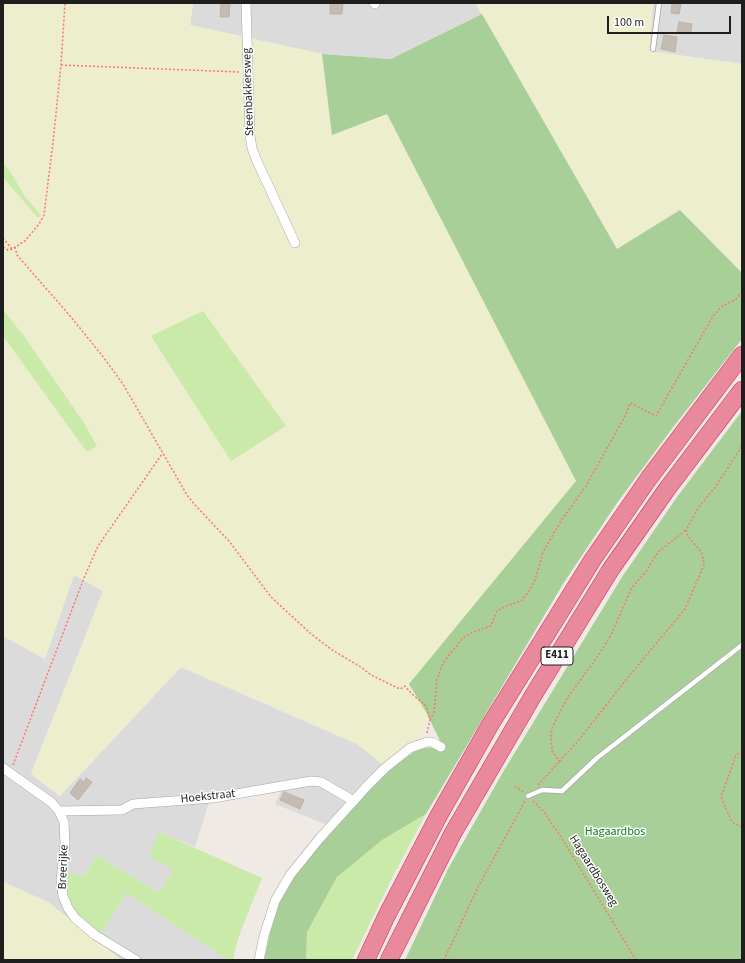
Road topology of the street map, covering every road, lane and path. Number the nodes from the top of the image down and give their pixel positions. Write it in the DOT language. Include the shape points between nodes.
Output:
graph roads {
  1 [pos="65,3"];
  2 [pos="246,3"];
  3 [pos="659,3"];
  4 [pos="653,49"];
  5 [pos="61,65"];
  6 [pos="249,72"];
  7 [pos="3,238"];
  8 [pos="295,243"];
  9 [pos="3,247"];
  10 [pos="15,247"];
  11 [pos="12,249"];
  12 [pos="742,292"];
  13 [pos="742,355"];
  14 [pos="742,390"];
  15 [pos="742,446"];
  16 [pos="163,453"];
  17 [pos="686,530"];
  18 [pos="742,645"];
  19 [pos="430,720"];
  20 [pos="427,742"];
  21 [pos="441,747"];
  22 [pos="742,751"];
  23 [pos="560,762"];
  24 [pos="6,770"];
  25 [pos="515,786"];
  26 [pos="528,796"];
  27 [pos="352,800"];
  28 [pos="59,811"];
  29 [pos="742,827"];
  30 [pos="136,960"];
  31 [pos="259,960"];
  32 [pos="366,960"];
  33 [pos="389,960"];
  34 [pos="444,960"];
  35 [pos="636,960"];
  1 -- 5 [label="path"];
  2 -- 6 [label="street, Steenbakkersweg"];
  3 -- 4 [label="lane"];
  5 -- 6 [label="path"];
  5 -- 10 [label="path" via="44,215 30,235"];
  6 -- 8 [label="street, Steenbakkersweg" via="252,148"];
  7 -- 11 [label="path"];
  9 -- 11 [label="path"];
  10 -- 11 [label="path"];
  10 -- 16 [label="path" via="17,255 104,358"];
  12 -- 19 [label="path" via="736,299 721,306 713,316 656,416 630,403 626,416 586,486 560,521 543,552 535,580 528,593 521,601 497,611 491,626 464,637 442,666 437,680 434,712"];
  13 -- 32 [label="highway, E411" via="649,478 593,559 490,725 439,815"];
  14 -- 33 [label="highway, E411" via="667,489 611,569 453,833"];
  15 -- 17 [label="path"];
  16 -- 19 [label="path" via="187,495 229,541 271,597 332,650 361,666 371,675 400,689 405,686 425,705"];
  16 -- 24 [label="path" via="98,546"];
  17 -- 23 [label="path" via="658,552 645,573 632,587 611,635 568,697 552,728 552,751"];
  17 -- 23 [label="path" via="702,553 704,565 685,609"];
  18 -- 26 [label="lane" via="597,758 562,791 542,790"];
  19 -- 20 [label="path"];
  20 -- 21 [label="street"];
  20 -- 27 [label="street" via="414,746 402,754"];
  22 -- 29 [label="path" via="736,755 721,797 732,822"];
  23 -- 26 [label="path"];
  24 -- 28 [label="street" via="51,802"];
  25 -- 26 [label="path, Hagaardbosweg"];
  26 -- 34 [label="path" via="477,889"];
  26 -- 35 [label="path, Hagaardbosweg" via="544,812 561,836"];
  27 -- 28 [label="street, Hoekstraat" via="321,782 311,781 220,797 134,804 122,810"];
  27 -- 31 [label="street" via="290,874 283,886 269,918"];
  28 -- 30 [label="street, Breerijke" via="64,822 65,844 61,880 68,908 74,918 95,935"];
}
